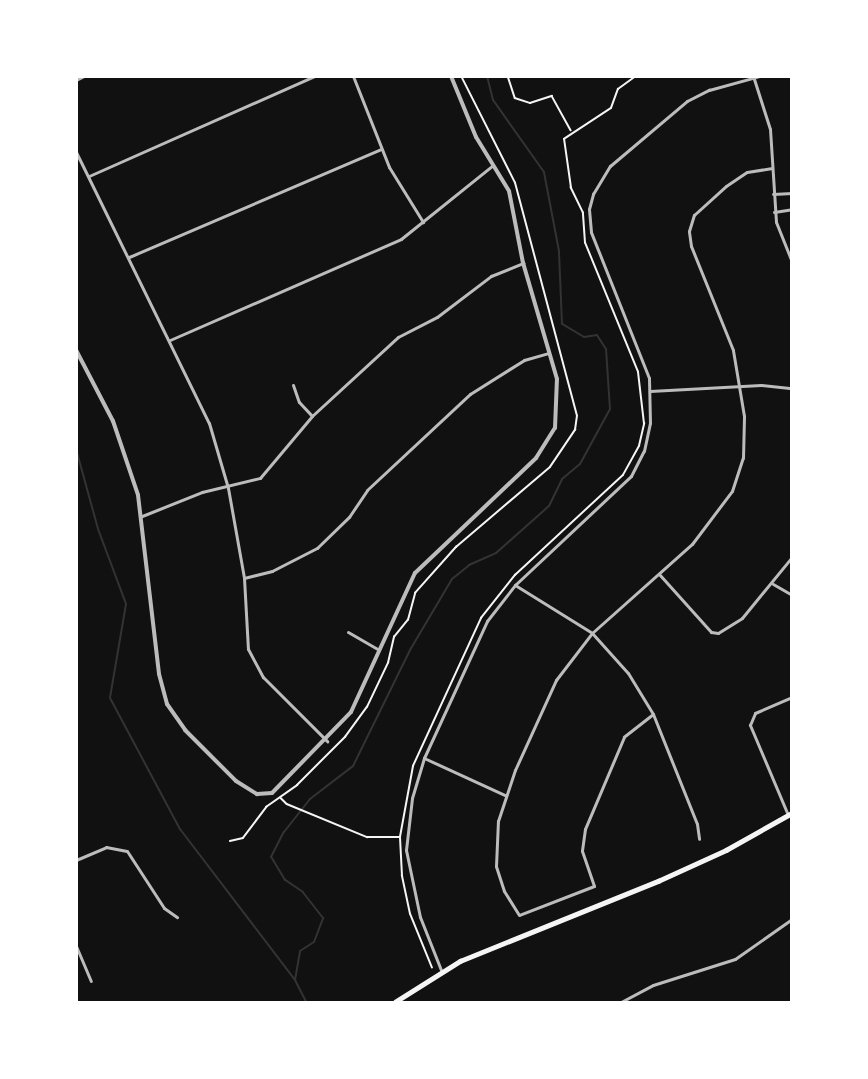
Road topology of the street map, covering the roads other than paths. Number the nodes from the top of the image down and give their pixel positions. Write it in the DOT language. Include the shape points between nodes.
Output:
graph roads {
  1 [pos="84,76"];
  2 [pos="315,76"];
  3 [pos="353,76"];
  4 [pos="451,76"];
  5 [pos="760,76"];
  6 [pos="754,79"];
  7 [pos="76,80"];
  8 [pos="381,149"];
  9 [pos="76,152"];
  10 [pos="494,164"];
  11 [pos="771,168"];
  12 [pos="89,176"];
  13 [pos="792,193"];
  14 [pos="773,194"];
  15 [pos="792,209"];
  16 [pos="774,212"];
  17 [pos="423,222"];
  18 [pos="129,258"];
  19 [pos="792,262"];
  20 [pos="523,263"];
  21 [pos="170,340"];
  22 [pos="76,350"];
  23 [pos="549,353"];
  24 [pos="293,385"];
  25 [pos="738,387"];
  26 [pos="792,388"];
  27 [pos="650,392"];
  28 [pos="312,416"];
  29 [pos="228,488"];
  30 [pos="142,516"];
  31 [pos="792,557"];
  32 [pos="660,574"];
  33 [pos="244,578"];
  34 [pos="773,584"];
  35 [pos="515,585"];
  36 [pos="792,595"];
  37 [pos="348,632"];
  38 [pos="592,633"];
  39 [pos="378,649"];
  40 [pos="792,697"];
  41 [pos="653,714"];
  42 [pos="327,741"];
  43 [pos="423,758"];
  44 [pos="505,795"];
  45 [pos="790,814"];
  46 [pos="699,839"];
  47 [pos="76,860"];
  48 [pos="177,917"];
  49 [pos="792,919"];
  50 [pos="76,946"];
  51 [pos="441,970"];
  52 [pos="91,981"];
  53 [pos="395,1002"];
  54 [pos="621,1002"];
  1 -- 7 [label="street"];
  2 -- 12 [label="street"];
  3 -- 8 [label="street"];
  4 -- 10 [label="street" via="476,137"];
  5 -- 6 [label="street"];
  6 -- 11 [label="street" via="770,124"];
  6 -- 27 [label="street" via="709,90 687,101 610,166 593,194 589,209 591,232"];
  8 -- 17 [label="street"];
  8 -- 18 [label="street"];
  9 -- 12 [label="street"];
  10 -- 17 [label="street"];
  10 -- 20 [label="street" via="509,191"];
  11 -- 14 [label="street"];
  11 -- 25 [label="street" via="747,172 726,186 694,215 689,231 691,246 733,350"];
  12 -- 18 [label="street"];
  13 -- 14 [label="street"];
  14 -- 16 [label="street"];
  15 -- 16 [label="street"];
  16 -- 19 [label="street"];
  17 -- 21 [label="street" via="401,239"];
  18 -- 21 [label="street"];
  20 -- 23 [label="street"];
  20 -- 28 [label="street" via="491,276 437,317 398,337"];
  21 -- 29 [label="street" via="208,423"];
  22 -- 30 [label="street" via="119,438"];
  23 -- 33 [label="street" via="524,360 470,394 367,490 349,518 317,548 273,571"];
  23 -- 39 [label="street" via="558,391 558,413 551,437 522,473 415,573"];
  24 -- 28 [label="street" via="299,402"];
  25 -- 26 [label="street"];
  25 -- 27 [label="street"];
  25 -- 32 [label="street" via="745,423 742,458 732,491 692,544"];
  27 -- 35 [label="street" via="644,451 631,477"];
  28 -- 29 [label="street" via="260,478"];
  29 -- 30 [label="street" via="202,492"];
  29 -- 33 [label="street"];
  30 -- 42 [label="street" via="159,674 167,704 185,730 236,781 250,791 265,794 278,788"];
  31 -- 34 [label="street"];
  32 -- 34 [label="street" via="714,633 742,618"];
  32 -- 38 [label="street"];
  33 -- 42 [label="street" via="246,636 255,664"];
  34 -- 36 [label="street"];
  35 -- 38 [label="street"];
  35 -- 43 [label="street" via="487,621 467,658"];
  37 -- 39 [label="street"];
  38 -- 41 [label="street" via="628,673"];
  38 -- 44 [label="street" via="556,680"];
  39 -- 42 [label="street" via="351,712"];
  40 -- 45 [label="street" via="752,716 750,725"];
  41 -- 44 [label="street" via="624,736 585,830 582,851 594,886 519,915 504,891 496,866 495,843"];
  41 -- 46 [label="street" via="697,824"];
  43 -- 44 [label="street"];
  43 -- 51 [label="street" via="412,798 406,850 420,917"];
  45 -- 51 [label="main road" via="726,850 668,876"];
  47 -- 48 [label="street" via="106,847 128,851 164,908"];
  49 -- 54 [label="street" via="735,959 653,985"];
  50 -- 52 [label="street"];
  51 -- 53 [label="main road"];
}
